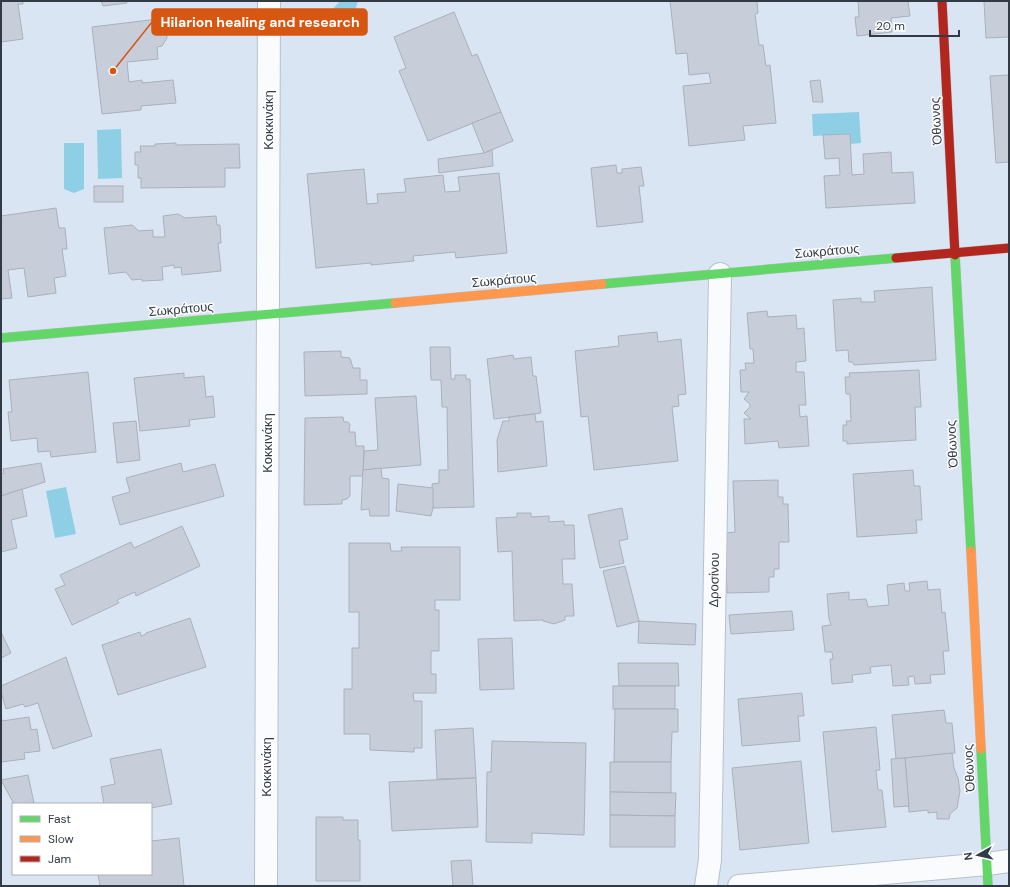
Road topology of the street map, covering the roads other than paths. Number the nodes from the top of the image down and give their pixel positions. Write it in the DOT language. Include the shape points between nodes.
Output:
graph roads {
  1 [pos="269,1"];
  2 [pos="942,1"];
  3 [pos="1009,248"];
  4 [pos="955,253"];
  5 [pos="720,274"];
  6 [pos="268,314"];
  7 [pos="1,338"];
  8 [pos="1009,861"];
  9 [pos="986,864"];
  10 [pos="266,886"];
  11 [pos="706,886"];
  12 [pos="739,886"];
  13 [pos="988,886"];
  1 -- 6 [label="street, Κοκκινάκη"];
  2 -- 4 [label="street, Όθωνος"];
  3 -- 4 [label="street, Σωκράτους"];
  4 -- 5 [label="street, Σωκράτους"];
  4 -- 9 [label="street, Όθωνος"];
  5 -- 6 [label="street, Σωκράτους"];
  5 -- 11 [label="street, Δροσίνου" via="710,860"];
  6 -- 7 [label="street, Σωκράτους"];
  6 -- 10 [label="street, Κοκκινάκη"];
  8 -- 9 [label="street"];
  9 -- 12 [label="street"];
  9 -- 13 [label="street, Όθωνος"];
}
